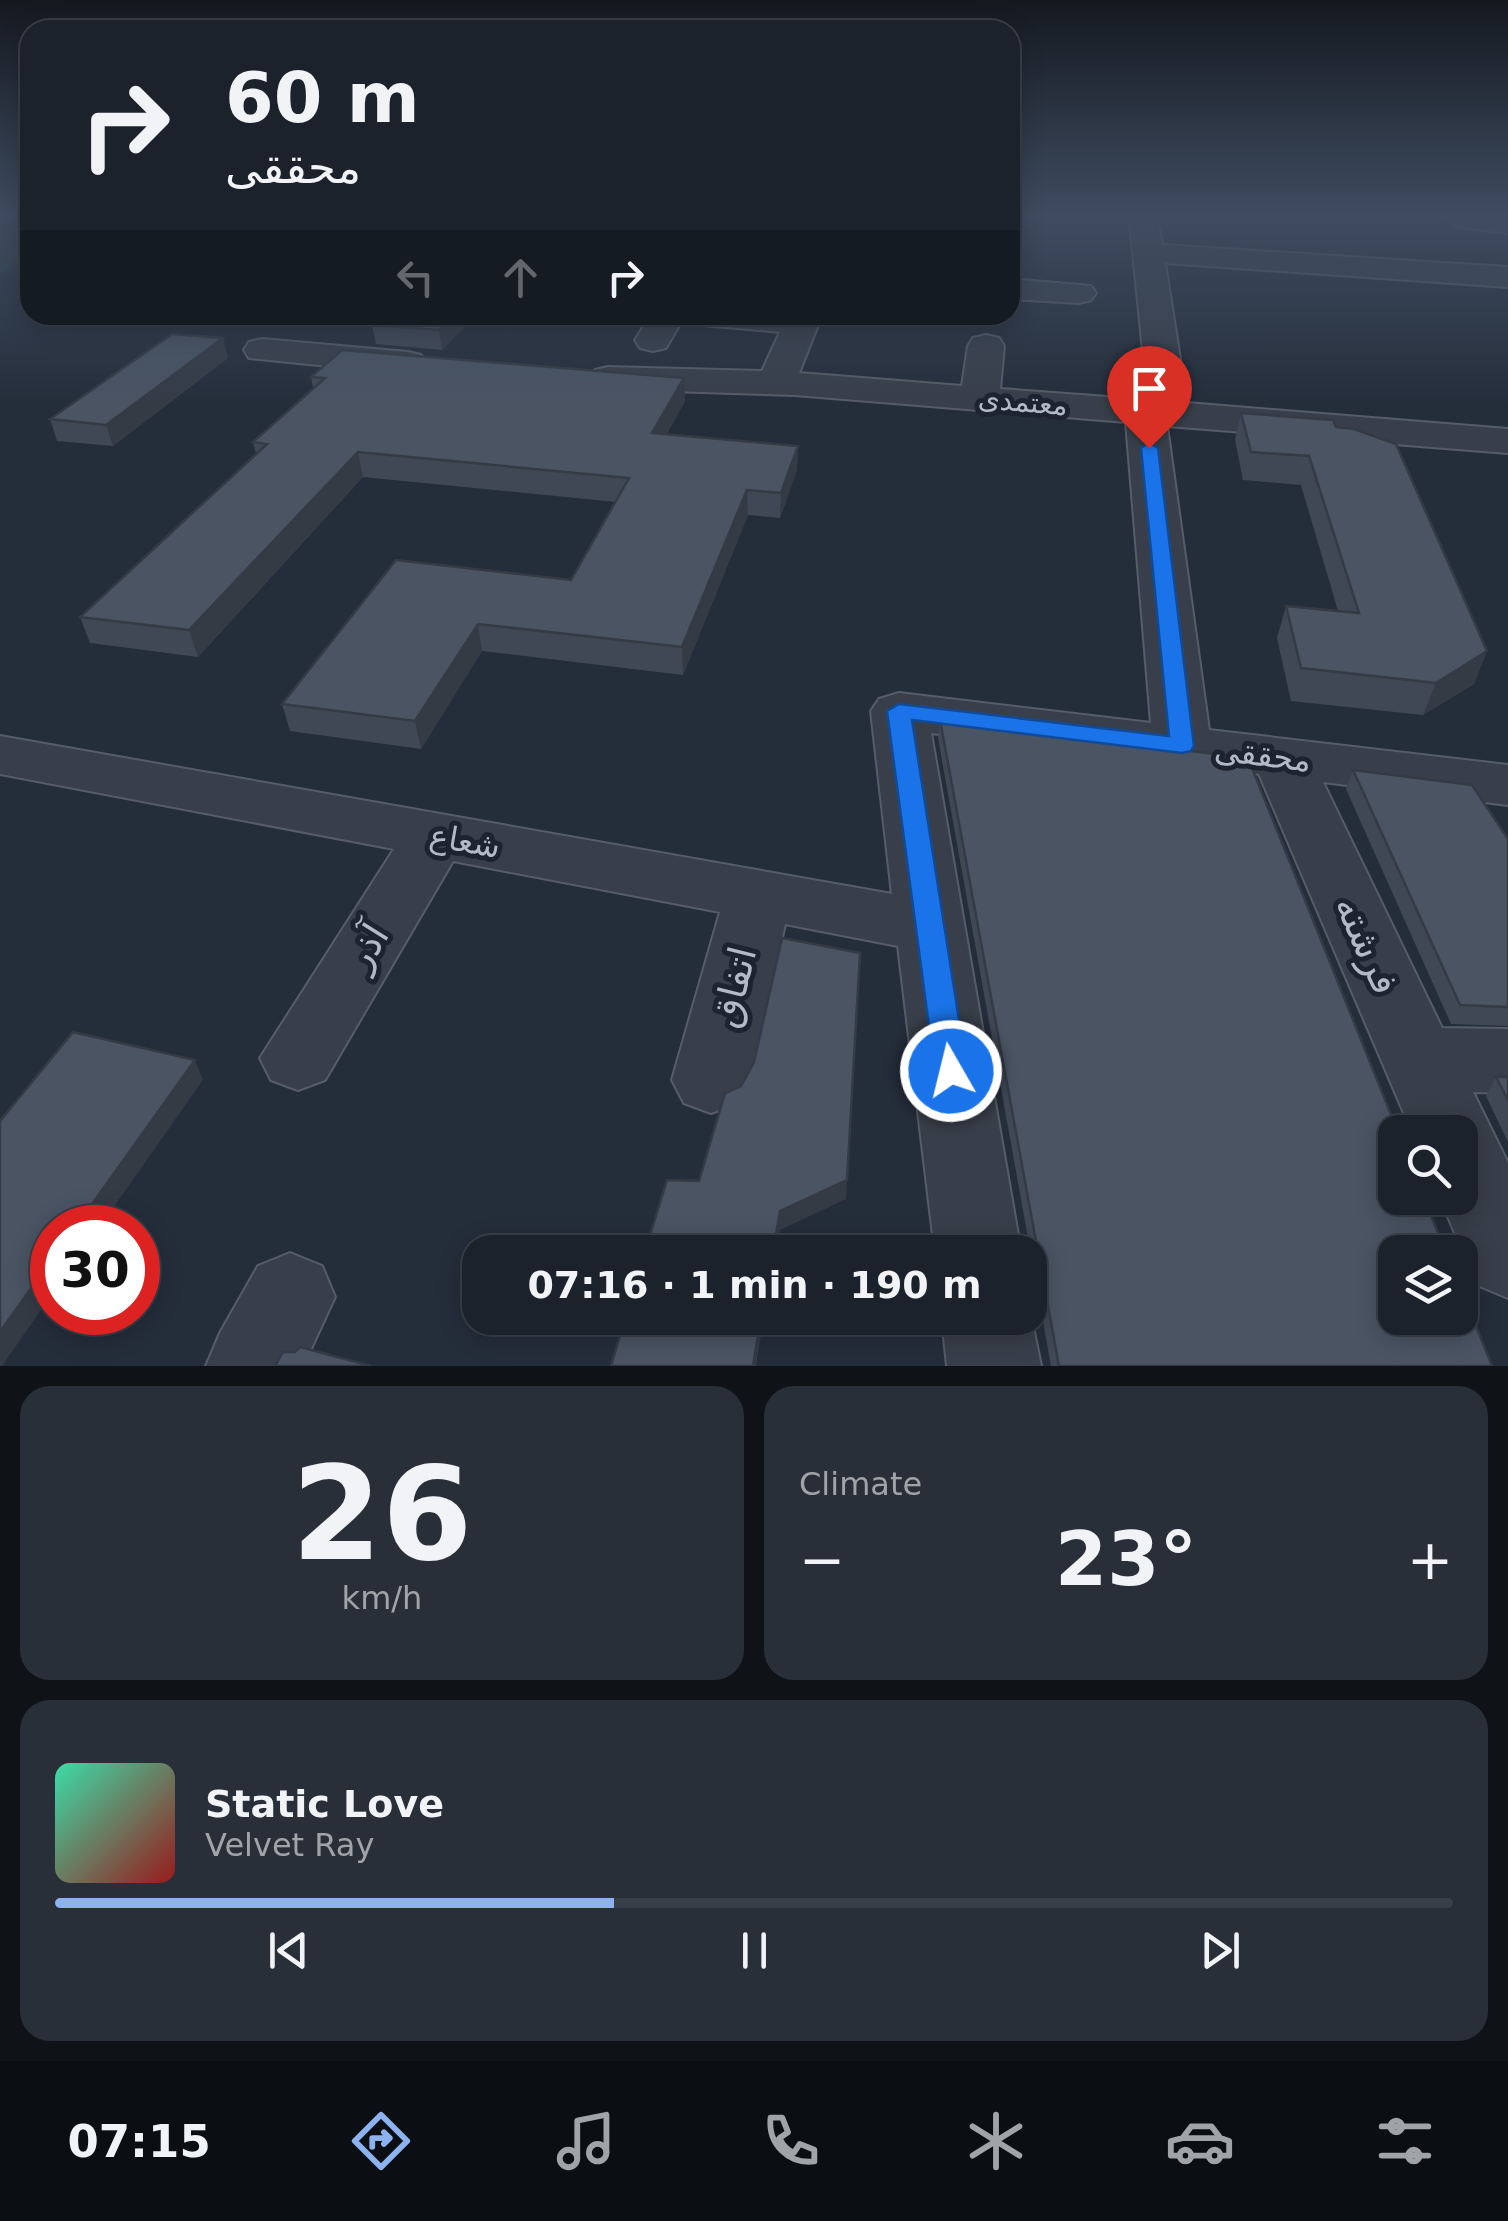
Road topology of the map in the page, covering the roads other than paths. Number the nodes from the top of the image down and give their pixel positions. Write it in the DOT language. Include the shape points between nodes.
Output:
graph roads {
  1 [pos="1149,278"];
  2 [pos="1020,290"];
  3 [pos="1079,293"];
  4 [pos="802,325"];
  5 [pos="986,346"];
  6 [pos="262,350"];
  7 [pos="442,366"];
  8 [pos="578,376"];
  9 [pos="786,382"];
  10 [pos="1436,394"];
  11 [pos="980,398"];
  12 [pos="1157,412"];
  13 [pos="1459,437"];
  14 [pos="1508,440"];
  15 [pos="1182,746"];
  16 [pos="0,755"];
  17 [pos="1282,758"];
  18 [pos="1508,785"];
  19 [pos="436,835"];
  20 [pos="758,894"];
  21 [pos="930,926"];
  22 [pos="298,1058"];
  23 [pos="1419,1059"];
  24 [pos="1508,1061"];
  25 [pos="711,1080"];
  26 [pos="1444,1115"];
  27 [pos="1478,1190"];
  28 [pos="975,1235"];
  29 [pos="1508,1256"];
  30 [pos="989,1335"];
  31 [pos="994,1366"];
  1 -- 12 [label="street"];
  2 -- 3 [label="street"];
  4 -- 9 [label="street"];
  5 -- 11 [label="street"];
  6 -- 7 [label="street"];
  8 -- 9 [label="street, معتمدی"];
  9 -- 11 [label="street, معتمدی"];
  10 -- 13 [label="street"];
  11 -- 12 [label="street, معتمدی"];
  12 -- 13 [label="street, معتمدی"];
  12 -- 15 [label="street"];
  13 -- 14 [label="street, معتمدی"];
  15 -- 17 [label="street, محققی"];
  15 -- 21 [label="street, محققی" via="899,711"];
  16 -- 19 [label="street, شعاع"];
  17 -- 18 [label="street, محققی"];
  17 -- 23 [label="street, فرشته"];
  19 -- 20 [label="street, شعاع"];
  19 -- 22 [label="street, آذر"];
  20 -- 21 [label="street, شعاع"];
  20 -- 25 [label="street, اتفاق"];
  21 -- 28 [label="street"];
  23 -- 24 [label="street"];
  23 -- 26 [label="street, فرشته"];
  27 -- 29 [label="street"];
  30 -- 31 [label="street"];
}
